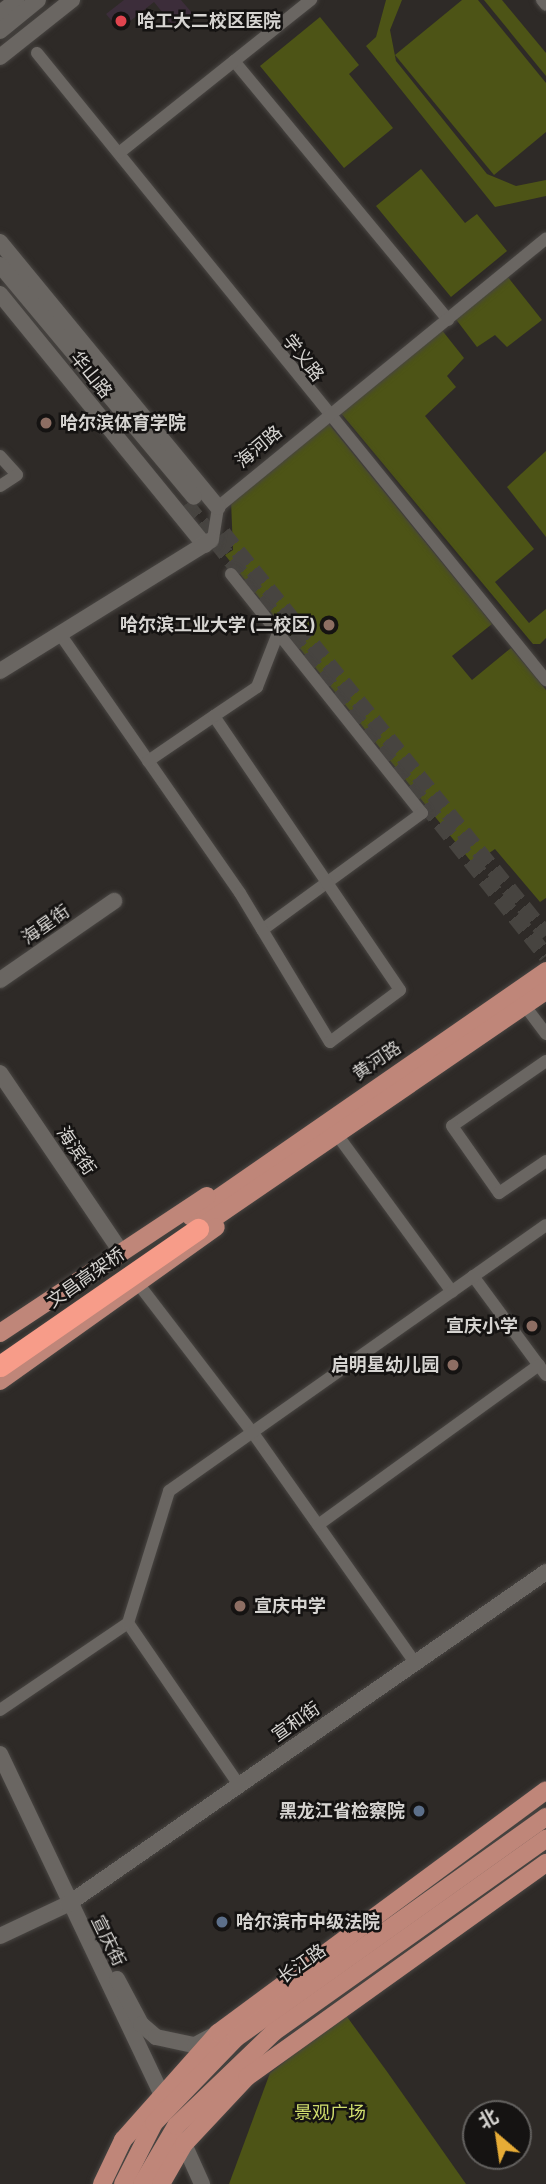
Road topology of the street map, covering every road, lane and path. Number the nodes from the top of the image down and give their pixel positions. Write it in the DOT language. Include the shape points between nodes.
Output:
graph roads {
  1 [pos="16,0"];
  2 [pos="38,0"];
  3 [pos="60,0"];
  4 [pos="72,0"];
  5 [pos="311,0"];
  6 [pos="542,0"];
  7 [pos="546,5"];
  8 [pos="0,13"];
  9 [pos="0,32"];
  10 [pos="0,48"];
  11 [pos="37,53"];
  12 [pos="0,58"];
  13 [pos="234,61"];
  14 [pos="119,153"];
  15 [pos="546,239"];
  16 [pos="0,243"];
  17 [pos="0,265"];
  18 [pos="0,281"];
  19 [pos="0,294"];
  20 [pos="448,320"];
  21 [pos="326,416"];
  22 [pos="0,456"];
  23 [pos="0,486"];
  24 [pos="218,507"];
  25 [pos="209,542"];
  26 [pos="231,574"];
  27 [pos="278,633"];
  28 [pos="60,634"];
  29 [pos="0,671"];
  30 [pos="546,680"];
  31 [pos="214,716"];
  32 [pos="148,761"];
  33 [pos="328,879"];
  34 [pos="114,901"];
  35 [pos="262,930"];
  36 [pos="545,973"];
  37 [pos="0,980"];
  38 [pos="546,991"];
  39 [pos="525,1006"];
  40 [pos="546,1034"];
  41 [pos="546,1061"];
  42 [pos="0,1073"];
  43 [pos="338,1136"];
  44 [pos="546,1161"];
  45 [pos="233,1185"];
  46 [pos="243,1201"];
  47 [pos="195,1223"];
  48 [pos="546,1225"];
  49 [pos="120,1250"];
  50 [pos="473,1276"];
  51 [pos="140,1286"];
  52 [pos="452,1292"];
  53 [pos="0,1333"];
  54 [pos="0,1350"];
  55 [pos="0,1366"];
  56 [pos="542,1370"];
  57 [pos="0,1381"];
  58 [pos="253,1433"];
  59 [pos="318,1525"];
  60 [pos="546,1572"];
  61 [pos="128,1623"];
  62 [pos="415,1663"];
  63 [pos="0,1710"];
  64 [pos="0,1754"];
  65 [pos="239,1785"];
  66 [pos="546,1790"];
  67 [pos="546,1817"];
  68 [pos="546,1839"];
  69 [pos="546,1863"];
  70 [pos="72,1901"];
  71 [pos="0,1936"];
  72 [pos="218,2033"];
  73 [pos="164,2099"];
  74 [pos="176,2126"];
  75 [pos="184,2144"];
  76 [pos="102,2184"];
  77 [pos="123,2184"];
  78 [pos="142,2184"];
  79 [pos="161,2184"];
  80 [pos="202,2184"];
  1 -- 8 [label="street"];
  2 -- 9 [label="street"];
  3 -- 10 [label="street"];
  4 -- 12 [label="street"];
  5 -- 13 [label="street"];
  6 -- 7 [label="street"];
  11 -- 14 [label="street, 学义路"];
  13 -- 14 [label="street"];
  13 -- 20 [label="street"];
  14 -- 21 [label="street, 学义路"];
  15 -- 20 [label="street, 海河路"];
  16 -- 24 [label="street"];
  17 -- 18 [label="street, 华山路" via="190,500"];
  19 -- 25 [label="street, 华山路"];
  20 -- 21 [label="street, 海河路"];
  21 -- 24 [label="street, 海河路"];
  21 -- 30 [label="street, 学义路"];
  22 -- 23 [label="street" via="17,475"];
  24 -- 25 [label="street"];
  25 -- 28 [label="street"];
  26 -- 27 [label="street"];
  27 -- 31 [label="street" via="257,687"];
  27 -- 33 [label="street" via="422,813"];
  28 -- 29 [label="street"];
  28 -- 32 [label="street"];
  31 -- 32 [label="street"];
  31 -- 33 [label="street"];
  32 -- 35 [label="street"];
  33 -- 35 [label="street"];
  33 -- 35 [label="street" via="401,990 330,1042"];
  34 -- 37 [label="street, 海星街"];
  36 -- 45 [label="main road, 黄河路"];
  38 -- 39 [label="main road"];
  39 -- 40 [label="street"];
  39 -- 43 [label="main road"];
  41 -- 44 [label="street" via="452,1126 499,1193"];
  42 -- 49 [label="street, 海滨街"];
  43 -- 46 [label="main road"];
  43 -- 52 [label="street"];
  45 -- 47 [label="main road, 黄河路"];
  45 -- 49 [label="main road, 黄河路" via="184,1207"];
  46 -- 47 [label="main road"];
  46 -- 51 [label="main road"];
  47 -- 54 [label="highway, 文昌高架桥"];
  47 -- 55 [label="highway, 文昌高架桥"];
  48 -- 50 [label="street"];
  49 -- 53 [label="main road, 黄河路"];
  50 -- 52 [label="street"];
  50 -- 56 [label="street"];
  51 -- 57 [label="main road"];
  51 -- 58 [label="street"];
  52 -- 58 [label="street"];
  56 -- 59 [label="street"];
  58 -- 59 [label="street"];
  58 -- 61 [label="street" via="169,1491"];
  59 -- 62 [label="street"];
  60 -- 62 [label="street, 宣和街"];
  61 -- 63 [label="street"];
  61 -- 65 [label="street"];
  62 -- 65 [label="street, 宣和街"];
  64 -- 70 [label="street, 宣庆街"];
  65 -- 70 [label="street, 宣和街"];
  66 -- 72 [label="main road"];
  67 -- 73 [label="main road, 长江路" via="248,2028"];
  68 -- 74 [label="main road" via="274,2032"];
  69 -- 75 [label="main road" via="247,2077"];
  70 -- 71 [label="street, 宣和街"];
  70 -- 72 [label="street" via="144,2028 181,2045"];
  70 -- 73 [label="street, 宣庆街"];
  72 -- 73 [label="main road"];
  73 -- 74 [label="street, 宣庆街"];
  73 -- 76 [label="main road" via="123,2140"];
  73 -- 77 [label="main road, 长江路"];
  74 -- 75 [label="street, 宣庆街"];
  74 -- 78 [label="main road"];
  75 -- 79 [label="main road"];
  75 -- 80 [label="street, 宣庆街"];
}
